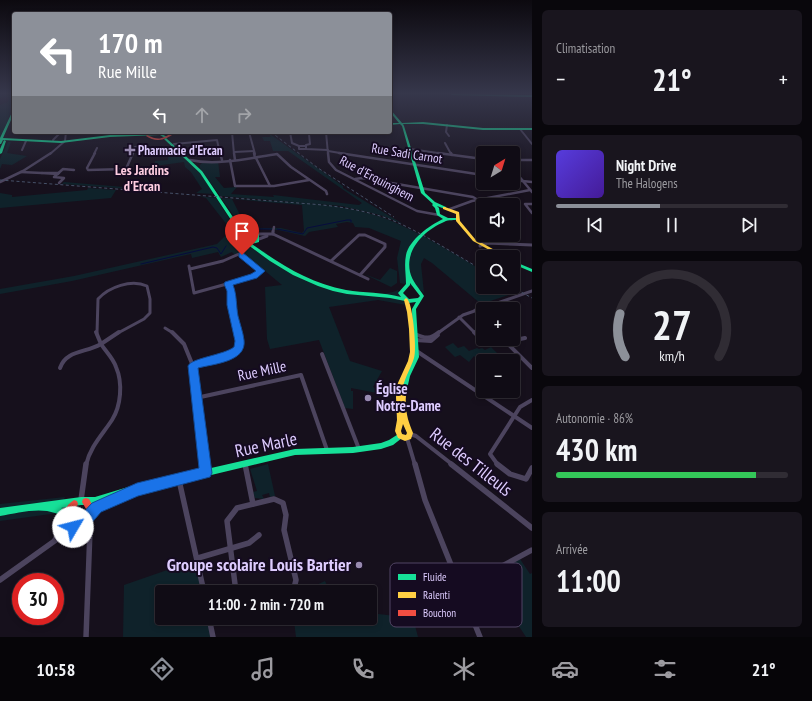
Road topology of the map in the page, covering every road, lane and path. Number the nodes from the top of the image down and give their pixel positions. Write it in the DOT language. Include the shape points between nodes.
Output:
graph roads {
  1 [pos="402,123"];
  2 [pos="9,124"];
  3 [pos="12,124"];
  4 [pos="436,124"];
  5 [pos="447,125"];
  6 [pos="520,129"];
  7 [pos="532,129"];
  8 [pos="59,134"];
  9 [pos="66,134"];
  10 [pos="172,134"];
  11 [pos="232,134"];
  12 [pos="250,134"];
  13 [pos="290,134"];
  14 [pos="309,134"];
  15 [pos="326,134"];
  16 [pos="449,136"];
  17 [pos="153,137"];
  18 [pos="164,137"];
  19 [pos="2,140"];
  20 [pos="53,140"];
  21 [pos="26,141"];
  22 [pos="159,141"];
  23 [pos="65,142"];
  24 [pos="445,142"];
  25 [pos="532,144"];
  26 [pos="172,145"];
  27 [pos="140,146"];
  28 [pos="96,148"];
  29 [pos="306,148"];
  30 [pos="22,150"];
  31 [pos="254,151"];
  32 [pos="328,151"];
  33 [pos="410,151"];
  34 [pos="234,152"];
  35 [pos="0,153"];
  36 [pos="220,153"];
  37 [pos="194,155"];
  38 [pos="452,155"];
  39 [pos="255,158"];
  40 [pos="476,158"];
  41 [pos="190,160"];
  42 [pos="222,160"];
  43 [pos="230,160"];
  44 [pos="235,160"];
  45 [pos="520,160"];
  46 [pos="528,160"];
  47 [pos="532,160"];
  48 [pos="204,162"];
  49 [pos="414,164"];
  50 [pos="530,164"];
  51 [pos="198,168"];
  52 [pos="74,170"];
  53 [pos="20,172"];
  54 [pos="58,173"];
  55 [pos="476,174"];
  56 [pos="520,177"];
  57 [pos="355,179"];
  58 [pos="309,180"];
  59 [pos="520,181"];
  60 [pos="523,181"];
  61 [pos="0,182"];
  62 [pos="532,182"];
  63 [pos="59,183"];
  64 [pos="270,186"];
  65 [pos="421,188"];
  66 [pos="531,191"];
  67 [pos="326,194"];
  68 [pos="490,198"];
  69 [pos="476,199"];
  70 [pos="476,201"];
  71 [pos="532,204"];
  72 [pos="461,205"];
  73 [pos="447,208"];
  74 [pos="457,212"];
  75 [pos="439,213"];
  76 [pos="532,213"];
  77 [pos="458,218"];
  78 [pos="449,220"];
  79 [pos="437,224"];
  80 [pos="237,225"];
  81 [pos="274,226"];
  82 [pos="248,232"];
  83 [pos="273,234"];
  84 [pos="241,235"];
  85 [pos="258,238"];
  86 [pos="496,243"];
  87 [pos="249,244"];
  88 [pos="481,245"];
  89 [pos="532,245"];
  90 [pos="488,249"];
  91 [pos="263,253"];
  92 [pos="331,262"];
  93 [pos="520,265"];
  94 [pos="407,270"];
  95 [pos="532,271"];
  96 [pos="360,275"];
  97 [pos="368,279"];
  98 [pos="228,284"];
  99 [pos="403,289"];
  100 [pos="418,290"];
  101 [pos="532,291"];
  102 [pos="383,295"];
  103 [pos="405,299"];
  104 [pos="419,300"];
  105 [pos="475,310"];
  106 [pos="459,317"];
  107 [pos="165,328"];
  108 [pos="476,334"];
  109 [pos="414,337"];
  110 [pos="526,338"];
  111 [pos="520,340"];
  112 [pos="101,344"];
  113 [pos="510,346"];
  114 [pos="414,350"];
  115 [pos="322,354"];
  116 [pos="193,366"];
  117 [pos="60,368"];
  118 [pos="532,368"];
  119 [pos="196,398"];
  120 [pos="532,400"];
  121 [pos="514,416"];
  122 [pos="399,428"];
  123 [pos="407,428"];
  124 [pos="532,428"];
  125 [pos="400,436"];
  126 [pos="409,436"];
  127 [pos="359,449"];
  128 [pos="327,450"];
  129 [pos="245,464"];
  130 [pos="532,468"];
  131 [pos="206,473"];
  132 [pos="179,480"];
  133 [pos="137,489"];
  134 [pos="81,501"];
  135 [pos="253,504"];
  136 [pos="40,507"];
  137 [pos="0,512"];
  138 [pos="67,518"];
  139 [pos="86,518"];
  140 [pos="76,525"];
  141 [pos="532,528"];
  142 [pos="259,535"];
  143 [pos="51,543"];
  144 [pos="230,549"];
  145 [pos="532,550"];
  146 [pos="198,558"];
  147 [pos="451,563"];
  148 [pos="508,563"];
  149 [pos="0,580"];
  150 [pos="203,585"];
  151 [pos="235,585"];
  152 [pos="295,585"];
  153 [pos="210,625"];
  154 [pos="476,627"];
  155 [pos="86,637"];
  156 [pos="213,637"];
  157 [pos="480,637"];
  1 -- 33 [label="main road"];
  2 -- 19 [label="main road"];
  3 -- 19 [label="main road"];
  4 -- 5 [label="main road"];
  5 -- 6 [label="main road" via="483,129"];
  5 -- 16 [label="street" via="446,132"];
  6 -- 7 [label="main road"];
  6 -- 25 [label="street"];
  8 -- 20 [label="street"];
  9 -- 23 [label="street"];
  10 -- 18 [label="main road"];
  11 -- 34 [label="street"];
  12 -- 31 [label="street"];
  13 -- 29 [label="street, Rue Sadi Carnot" via="292,143"];
  14 -- 29 [label="street" via="310,144"];
  15 -- 32 [label="street, Rue d'Erquinghem"];
  17 -- 18 [label="main road"];
  17 -- 22 [label="main road" via="153,140"];
  17 -- 23 [label="main road" via="110,136"];
  18 -- 22 [label="main road"];
  18 -- 26 [label="main road"];
  19 -- 21 [label="main road"];
  19 -- 35 [label="main road"];
  21 -- 23 [label="main road"];
  21 -- 30 [label="street"];
  22 -- 26 [label="main road"];
  23 -- 53 [label="street"];
  24 -- 38 [label="street"];
  26 -- 36 [label="street" via="216,140"];
  26 -- 41 [label="main road"];
  27 -- 28 [label="street" via="135,147 126,169 101,171 87,169"];
  29 -- 32 [label="street, Rue Sadi Carnot"];
  31 -- 34 [label="street"];
  31 -- 39 [label="street"];
  32 -- 49 [label="street, Rue Sadi Carnot"];
  32 -- 57 [label="street, Rue d'Erquinghem" via="329,162 335,169"];
  33 -- 38 [label="street"];
  33 -- 49 [label="main road"];
  34 -- 44 [label="street"];
  36 -- 37 [label="street"];
  36 -- 42 [label="street"];
  38 -- 40 [label="street"];
  39 -- 44 [label="street"];
  39 -- 58 [label="street" via="276,154"];
  39 -- 64 [label="street"];
  41 -- 48 [label="street"];
  41 -- 51 [label="main road"];
  42 -- 43 [label="street"];
  42 -- 48 [label="street"];
  43 -- 44 [label="street"];
  43 -- 64 [label="street" via="234,186"];
  45 -- 46 [label="street"];
  46 -- 47 [label="street"];
  46 -- 50 [label="street"];
  48 -- 51 [label="street" via="199,164"];
  49 -- 55 [label="street, Rue Sadi Carnot"];
  49 -- 65 [label="main road"];
  51 -- 80 [label="main road"];
  52 -- 54 [label="street" via="63,169"];
  53 -- 54 [label="street"];
  53 -- 61 [label="street"];
  54 -- 63 [label="street" via="54,177 64,178"];
  56 -- 60 [label="street"];
  57 -- 65 [label="street" via="364,178"];
  57 -- 75 [label="street, Rue d'Erquinghem" via="422,212"];
  58 -- 64 [label="street"];
  58 -- 67 [label="street" via="326,191"];
  59 -- 60 [label="street"];
  60 -- 62 [label="street"];
  60 -- 66 [label="street"];
  65 -- 69 [label="street"];
  65 -- 73 [label="main road" via="429,199"];
  65 -- 75 [label="main road" via="424,197 436,206"];
  66 -- 68 [label="street"];
  70 -- 72 [label="street"];
  71 -- 76 [label="street" via="525,204"];
  72 -- 73 [label="street"];
  72 -- 74 [label="street"];
  73 -- 74 [label="main road"];
  73 -- 75 [label="main road"];
  74 -- 77 [label="main road"];
  75 -- 78 [label="main road"];
  75 -- 79 [label="main road" via="440,221"];
  77 -- 78 [label="main road"];
  77 -- 88 [label="main road" via="467,234"];
  78 -- 79 [label="main road"];
  78 -- 88 [label="main road" via="458,224 469,238"];
  79 -- 94 [label="main road" via="412,246 407,258"];
  80 -- 82 [label="main road"];
  80 -- 84 [label="main road"];
  81 -- 83 [label="street"];
  82 -- 84 [label="main road"];
  82 -- 85 [label="main road"];
  83 -- 85 [label="street"];
  83 -- 85 [label="street"];
  83 -- 92 [label="street"];
  84 -- 87 [label="main road" via="241,241"];
  85 -- 87 [label="main road"];
  85 -- 91 [label="main road"];
  86 -- 88 [label="street"];
  86 -- 89 [label="street"];
  86 -- 90 [label="street"];
  87 -- 91 [label="main road"];
  88 -- 90 [label="main road"];
  91 -- 102 [label="main road" via="286,271 312,283 346,292"];
  92 -- 96 [label="street"];
  92 -- 96 [label="street" via="361,234 385,244"];
  93 -- 95 [label="main road"];
  94 -- 99 [label="main road" via="408,284"];
  94 -- 100 [label="main road"];
  96 -- 97 [label="street"];
  98 -- 98 [label="street" via="194,293 190,268 223,261 239,254 261,271 254,276"];
  98 -- 116 [label="street" via="232,291 231,305 240,341 239,348 231,355"];
  99 -- 100 [label="main road" via="411,287"];
  99 -- 102 [label="main road" via="394,294"];
  99 -- 103 [label="main road" via="400,294"];
  100 -- 104 [label="main road" via="422,296"];
  101 -- 105 [label="street"];
  102 -- 103 [label="main road"];
  103 -- 104 [label="main road" via="414,302"];
  103 -- 109 [label="main road" via="410,309"];
  104 -- 109 [label="main road" via="414,308"];
  105 -- 106 [label="street"];
  106 -- 108 [label="street"];
  106 -- 109 [label="street" via="431,341"];
  107 -- 116 [label="street" via="184,343"];
  109 -- 114 [label="main road"];
  110 -- 111 [label="street"];
  112 -- 112 [label="street" via="97,333 99,298 117,288 138,283 146,284 149,290 149,315"];
  112 -- 117 [label="street" via="84,352 67,355"];
  112 -- 134 [label="street" via="116,366 120,401 115,416 89,456"];
  113 -- 118 [label="street"];
  114 -- 121 [label="street"];
  114 -- 122 [label="main road" via="400,384"];
  114 -- 123 [label="main road" via="416,359 409,371 403,393 402,415"];
  115 -- 127 [label="street"];
  116 -- 119 [label="street"];
  119 -- 128 [label="street, Rue Mille" via="301,375"];
  119 -- 131 [label="street"];
  120 -- 121 [label="street" via="521,406"];
  121 -- 124 [label="street"];
  121 -- 130 [label="street" via="490,454 492,459 517,478 526,479"];
  122 -- 123 [label="main road"];
  122 -- 125 [label="main road"];
  123 -- 126 [label="main road"];
  125 -- 126 [label="main road"];
  125 -- 127 [label="main road, Rue Marle" via="386,445"];
  126 -- 141 [label="street, Rue des Tilleuls" via="416,436"];
  126 -- 147 [label="street" via="425,500"];
  127 -- 128 [label="main road, Rue Marle"];
  128 -- 129 [label="main road, Rue Marle" via="295,452"];
  129 -- 131 [label="main road, Rue Marle"];
  129 -- 135 [label="street"];
  131 -- 132 [label="main road, Rue Marle"];
  132 -- 133 [label="main road, Rue Marle"];
  132 -- 146 [label="street" via="192,543"];
  133 -- 134 [label="main road, Rue Marle" via="95,501"];
  133 -- 139 [label="main road, Rue Marle" via="99,506"];
  134 -- 136 [label="main road, Rue Marle"];
  134 -- 138 [label="main road" via="70,507"];
  134 -- 139 [label="main road" via="90,508"];
  135 -- 144 [label="street" via="235,509 227,521"];
  135 -- 152 [label="street" via="274,499 284,505 284,530 296,580"];
  136 -- 137 [label="main road, Rue Marle"];
  136 -- 138 [label="main road, Rue Marle" via="61,509"];
  138 -- 140 [label="main road" via="69,524"];
  138 -- 143 [label="street" via="60,533"];
  139 -- 140 [label="main road"];
  139 -- 155 [label="street" via="90,530"];
  140 -- 143 [label="street"];
  142 -- 144 [label="street" via="249,543"];
  143 -- 149 [label="street"];
  144 -- 146 [label="street"];
  144 -- 151 [label="street"];
  145 -- 148 [label="street"];
  146 -- 150 [label="street"];
  153 -- 156 [label="street"];
  154 -- 157 [label="street"];
}
